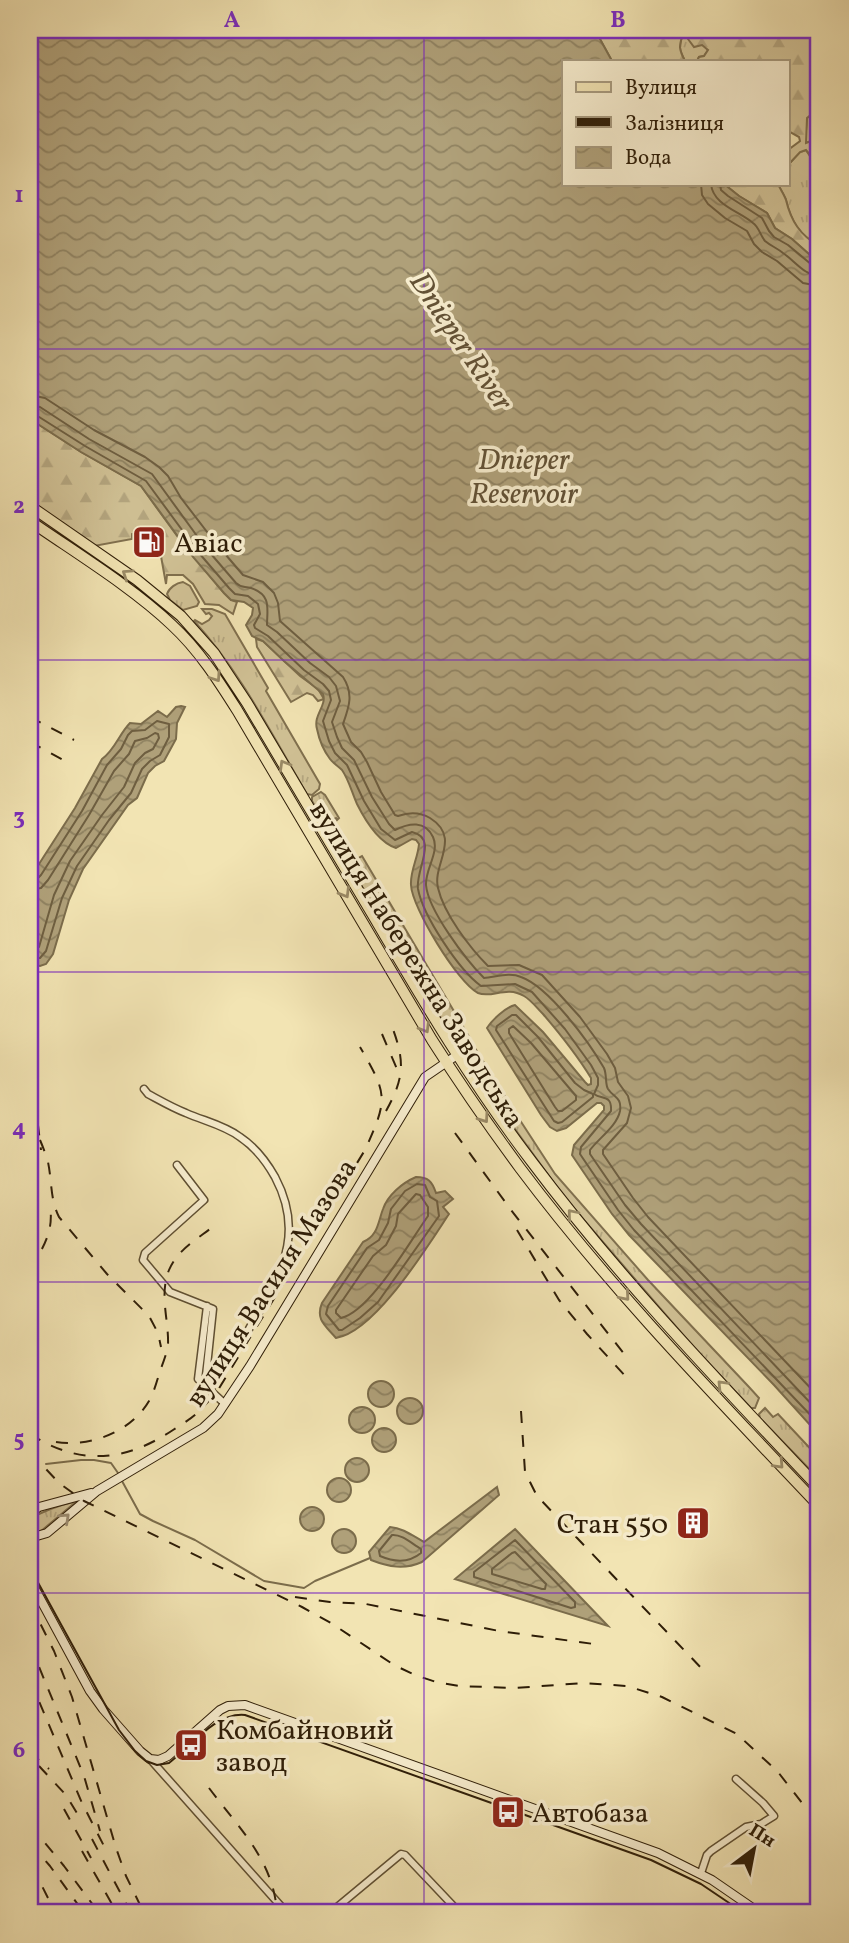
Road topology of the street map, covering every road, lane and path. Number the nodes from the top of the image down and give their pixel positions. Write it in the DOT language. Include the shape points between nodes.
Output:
graph roads {
  1 [pos="30,506"];
  2 [pos="30,521"];
  3 [pos="457,1055"];
  4 [pos="446,1061"];
  5 [pos="144,1089"];
  6 [pos="177,1165"];
  7 [pos="212,1392"];
  8 [pos="225,1404"];
  9 [pos="819,1488"];
  10 [pos="97,1491"];
  11 [pos="819,1506"];
  12 [pos="30,1513"];
  13 [pos="30,1538"];
  14 [pos="30,1580"];
  15 [pos="150,1759"];
  16 [pos="736,1779"];
  17 [pos="701,1873"];
  18 [pos="287,1913"];
  19 [pos="330,1913"];
  20 [pos="460,1913"];
  21 [pos="760,1913"];
  3 -- 1 [label="main road, вулиця Набережна Заводська, one-way" via="214,653 158,596"];
  2 -- 4 [label="main road, вулиця Набережна Заводська, one-way" via="150,606 205,661"];
  3 -- 4 [label="street, вулиця Василя Мазова"];
  9 -- 3 [label="main road, вулиця Набережна Заводська, one-way" via="703,1366 561,1201"];
  4 -- 8 [label="street, вулиця Василя Мазова" via="423,1080"];
  4 -- 11 [label="main road, вулиця Набережна Заводська, one-way" via="520,1168 626,1297"];
  5 -- 7 [label="street" via="187,1114 233,1132 255,1149 281,1188 289,1215 283,1264 240,1343 213,1375"];
  6 -- 7 [label="street" via="204,1200 145,1253 143,1261 170,1292 207,1306 198,1379"];
  7 -- 8 [label="street"];
  8 -- 10 [label="street, вулиця Василя Мазова" via="203,1428"];
  10 -- 12 [label="street, вулиця Василя Мазова"];
  13 -- 10 [label="street, вулиця Василя Мазова, one-way" via="47,1533"];
  14 -- 15 [label="street" via="96,1700"];
  15 -- 17 [label="street" via="171,1754 220,1710 245,1705 646,1848"];
  15 -- 18 [label="street"];
  16 -- 17 [label="street" via="774,1816 746,1827 711,1851"];
  17 -- 21 [label="street"];
  19 -- 20 [label="street" via="401,1854"];
}
